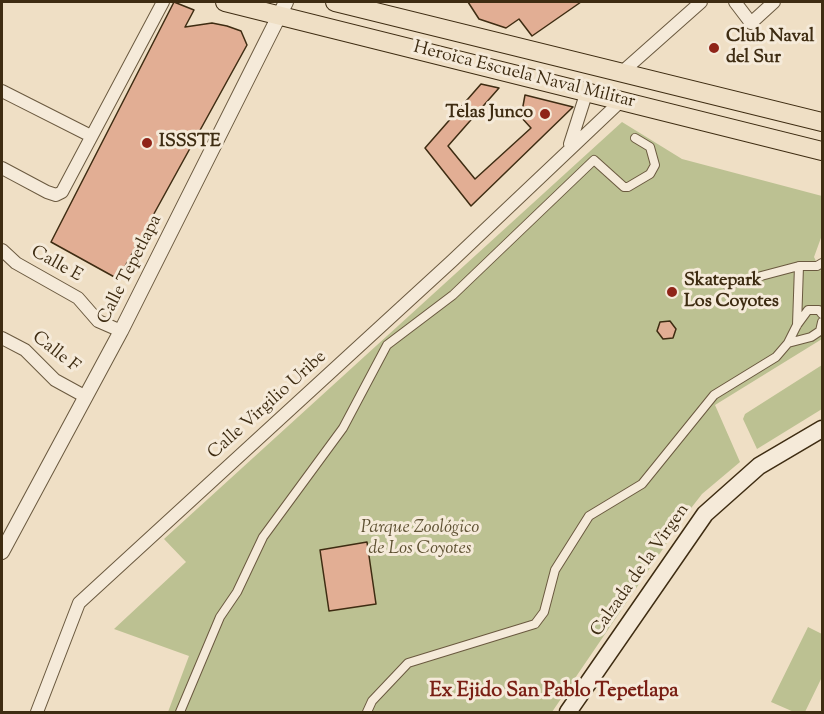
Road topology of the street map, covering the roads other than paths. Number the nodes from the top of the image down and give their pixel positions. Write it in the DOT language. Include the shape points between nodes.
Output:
graph roads {
  1 [pos="163,2"];
  2 [pos="225,2"];
  3 [pos="335,2"];
  4 [pos="700,2"];
  5 [pos="735,2"];
  6 [pos="774,2"];
  7 [pos="282,9"];
  8 [pos="621,73"];
  9 [pos="2,91"];
  10 [pos="587,91"];
  11 [pos="622,100"];
  12 [pos="822,122"];
  13 [pos="91,136"];
  14 [pos="635,138"];
  15 [pos="822,151"];
  16 [pos="565,153"];
  17 [pos="2,168"];
  18 [pos="2,250"];
  19 [pos="822,263"];
  20 [pos="799,266"];
  21 [pos="727,285"];
  22 [pos="822,314"];
  23 [pos="822,322"];
  24 [pos="796,325"];
  25 [pos="121,331"];
  26 [pos="2,338"];
  27 [pos="788,343"];
  28 [pos="86,397"];
  29 [pos="822,429"];
  30 [pos="2,552"];
  31 [pos="37,712"];
  32 [pos="180,712"];
  33 [pos="367,712"];
  34 [pos="568,712"];
  1 -- 13 [label="street"];
  2 -- 7 [label="main road, Heroica Escuela Naval Militar"];
  3 -- 8 [label="main road, Heroica Escuela Naval Militar"];
  4 -- 8 [label="street"];
  5 -- 6 [label="street" via="751,23"];
  7 -- 10 [label="main road, Heroica Escuela Naval Militar"];
  7 -- 25 [label="street, Calle Tepetlapa"];
  8 -- 12 [label="main road, Heroica Escuela Naval Militar"];
  9 -- 13 [label="street"];
  10 -- 11 [label="main road, Heroica Escuela Naval Militar"];
  10 -- 16 [label="street, Calle Virgilio Uribe" via="578,127"];
  11 -- 15 [label="main road, Heroica Escuela Naval Militar"];
  11 -- 16 [label="street, Calle Virgilio Uribe"];
  13 -- 17 [label="street" via="62,192 56,195"];
  14 -- 32 [label="street" via="650,147 656,165 651,174 628,188 594,160 453,295 387,345 343,428 263,537 237,592 220,617"];
  16 -- 31 [label="street, Calle Virgilio Uribe" via="79,603"];
  18 -- 25 [label="street, Calle E" via="16,263 78,298 98,321"];
  19 -- 20 [label="street"];
  20 -- 21 [label="street"];
  20 -- 24 [label="street"];
  22 -- 24 [label="street" via="819,310 808,310"];
  23 -- 27 [label="street" via="820,331 811,337"];
  24 -- 27 [label="street"];
  25 -- 28 [label="street, Calle Tepetlapa"];
  26 -- 28 [label="street, Calle F" via="25,350 55,380"];
  27 -- 33 [label="street" via="776,357 714,395 642,484 589,516 555,570 544,612 535,624 408,663 372,701"];
  28 -- 30 [label="street, Calle Tepetlapa"];
  29 -- 34 [label="main road, Calzada de la Virgen" via="759,466 705,514"];
}
